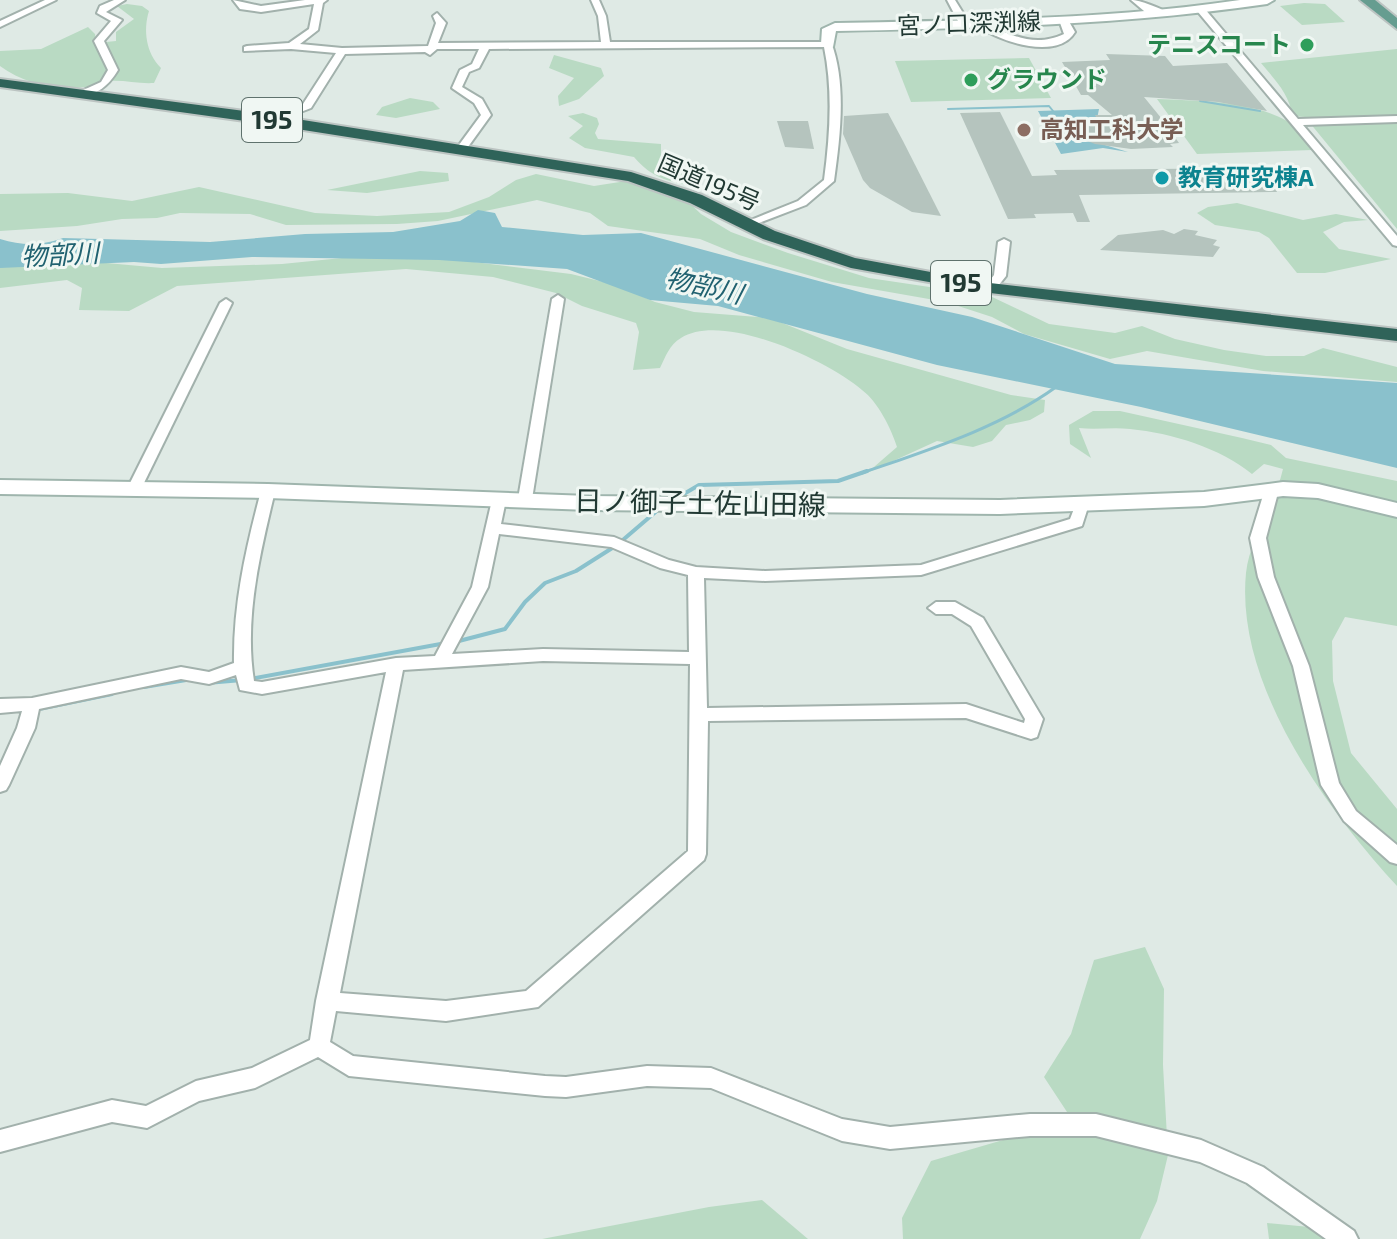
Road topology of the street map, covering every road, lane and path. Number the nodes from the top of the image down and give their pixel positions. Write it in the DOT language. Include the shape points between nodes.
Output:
graph roads {
  1 [pos="52,0"];
  2 [pos="121,0"];
  3 [pos="237,0"];
  4 [pos="595,0"];
  5 [pos="951,0"];
  6 [pos="1135,0"];
  7 [pos="1267,0"];
  8 [pos="1367,0"];
  9 [pos="321,1"];
  10 [pos="1201,10"];
  11 [pos="1164,13"];
  12 [pos="437,16"];
  13 [pos="1064,20"];
  14 [pos="0,24"];
  15 [pos="1397,25"];
  16 [pos="984,26"];
  17 [pos="961,27"];
  18 [pos="606,44"];
  19 [pos="828,44"];
  20 [pos="291,46"];
  21 [pos="485,46"];
  22 [pos="247,49"];
  23 [pos="342,51"];
  24 [pos="431,51"];
  25 [pos="0,83"];
  26 [pos="82,94"];
  27 [pos="252,117"];
  28 [pos="1397,119"];
  29 [pos="1295,122"];
  30 [pos="461,149"];
  31 [pos="747,224"];
  32 [pos="1004,242"];
  33 [pos="1397,243"];
  34 [pos="990,288"];
  35 [pos="558,299"];
  36 [pos="226,303"];
  37 [pos="1397,335"];
  38 [pos="0,487"];
  39 [pos="134,489"];
  40 [pos="1272,489"];
  41 [pos="268,491"];
  42 [pos="525,499"];
  43 [pos="499,500"];
  44 [pos="1082,504"];
  45 [pos="1397,510"];
  46 [pos="491,528"];
  47 [pos="696,572"];
  48 [pos="936,608"];
  49 [pos="697,658"];
  50 [pos="439,663"];
  51 [pos="396,664"];
  52 [pos="245,674"];
  53 [pos="32,704"];
  54 [pos="0,706"];
  55 [pos="699,715"];
  56 [pos="0,785"];
  57 [pos="1397,856"];
  58 [pos="326,1001"];
  59 [pos="319,1046"];
  60 [pos="0,1141"];
  61 [pos="1346,1239"];
  1 -- 14 [label="street"];
  2 -- 26 [label="street" via="101,13 117,20 99,41 113,70 105,84"];
  3 -- 9 [label="street" via="243,7 261,9"];
  4 -- 18 [label="street"];
  5 -- 17 [label="street"];
  6 -- 11 [label="street"];
  7 -- 10 [label="main road, 宮ノ口深渕線"];
  8 -- 15 [label="main road"];
  9 -- 20 [label="street" via="313,30"];
  10 -- 11 [label="main road, 宮ノ口深渕線"];
  10 -- 29 [label="street"];
  11 -- 13 [label="main road, 宮ノ口深渕線"];
  12 -- 24 [label="street" via="441,23"];
  13 -- 16 [label="main road, 宮ノ口深渕線"];
  13 -- 16 [label="street" via="1068,36 1040,44 1015,41"];
  16 -- 17 [label="main road, 宮ノ口深渕線"];
  17 -- 19 [label="main road, 宮ノ口深渕線" via="835,27 829,29"];
  18 -- 19 [label="street"];
  18 -- 21 [label="street"];
  19 -- 31 [label="street" via="833,60 829,181 802,203"];
  20 -- 22 [label="street"];
  20 -- 23 [label="street"];
  21 -- 24 [label="street"];
  21 -- 30 [label="street" via="457,88 478,101 486,115"];
  23 -- 24 [label="street"];
  23 -- 27 [label="street" via="307,106"];
  25 -- 26 [label="highway, 国道195号 / 195"];
  26 -- 27 [label="highway, 国道195号 / 195"];
  27 -- 30 [label="highway, 国道195号 / 195"];
  28 -- 29 [label="street"];
  29 -- 33 [label="street"];
  30 -- 31 [label="highway, 国道195号 / 195" via="646,181"];
  31 -- 34 [label="highway, 国道195号 / 195" via="851,263"];
  32 -- 34 [label="street" via="1000,276"];
  34 -- 37 [label="highway, 国道195号 / 195"];
  35 -- 42 [label="street"];
  36 -- 39 [label="street"];
  38 -- 39 [label="main road, 日ノ御子土佐山田線"];
  39 -- 41 [label="main road, 日ノ御子土佐山田線"];
  40 -- 44 [label="main road, 日ノ御子土佐山田線" via="1204,499"];
  40 -- 45 [label="main road, 日ノ御子土佐山田線" via="1318,491"];
  40 -- 57 [label="street" via="1258,538 1266,577 1301,666 1330,785 1350,816"];
  41 -- 43 [label="main road, 日ノ御子土佐山田線"];
  41 -- 52 [label="street" via="243,607"];
  42 -- 43 [label="main road, 日ノ御子土佐山田線"];
  42 -- 44 [label="main road, 日ノ御子土佐山田線"];
  43 -- 46 [label="street"];
  44 -- 47 [label="street" via="1077,522 921,570 765,576"];
  46 -- 47 [label="street" via="614,542"];
  46 -- 50 [label="street" via="480,587"];
  47 -- 49 [label="street"];
  48 -- 55 [label="street" via="955,608 977,622 1034,719 1031,732 966,711"];
  49 -- 50 [label="street" via="543,655"];
  49 -- 55 [label="street"];
  50 -- 51 [label="street"];
  51 -- 52 [label="street" via="262,688"];
  51 -- 58 [label="street"];
  52 -- 53 [label="street" via="209,678 181,673"];
  53 -- 54 [label="street"];
  53 -- 56 [label="street"];
  55 -- 58 [label="street" via="697,854 531,1000 446,1011"];
  58 -- 59 [label="street"];
  59 -- 60 [label="street" via="255,1078 196,1091 147,1117 112,1111"];
  59 -- 61 [label="street" via="349,1066 545,1086 647,1076 711,1078 842,1130 890,1138 1030,1125 1096,1125 1201,1151 1255,1175"];
}
